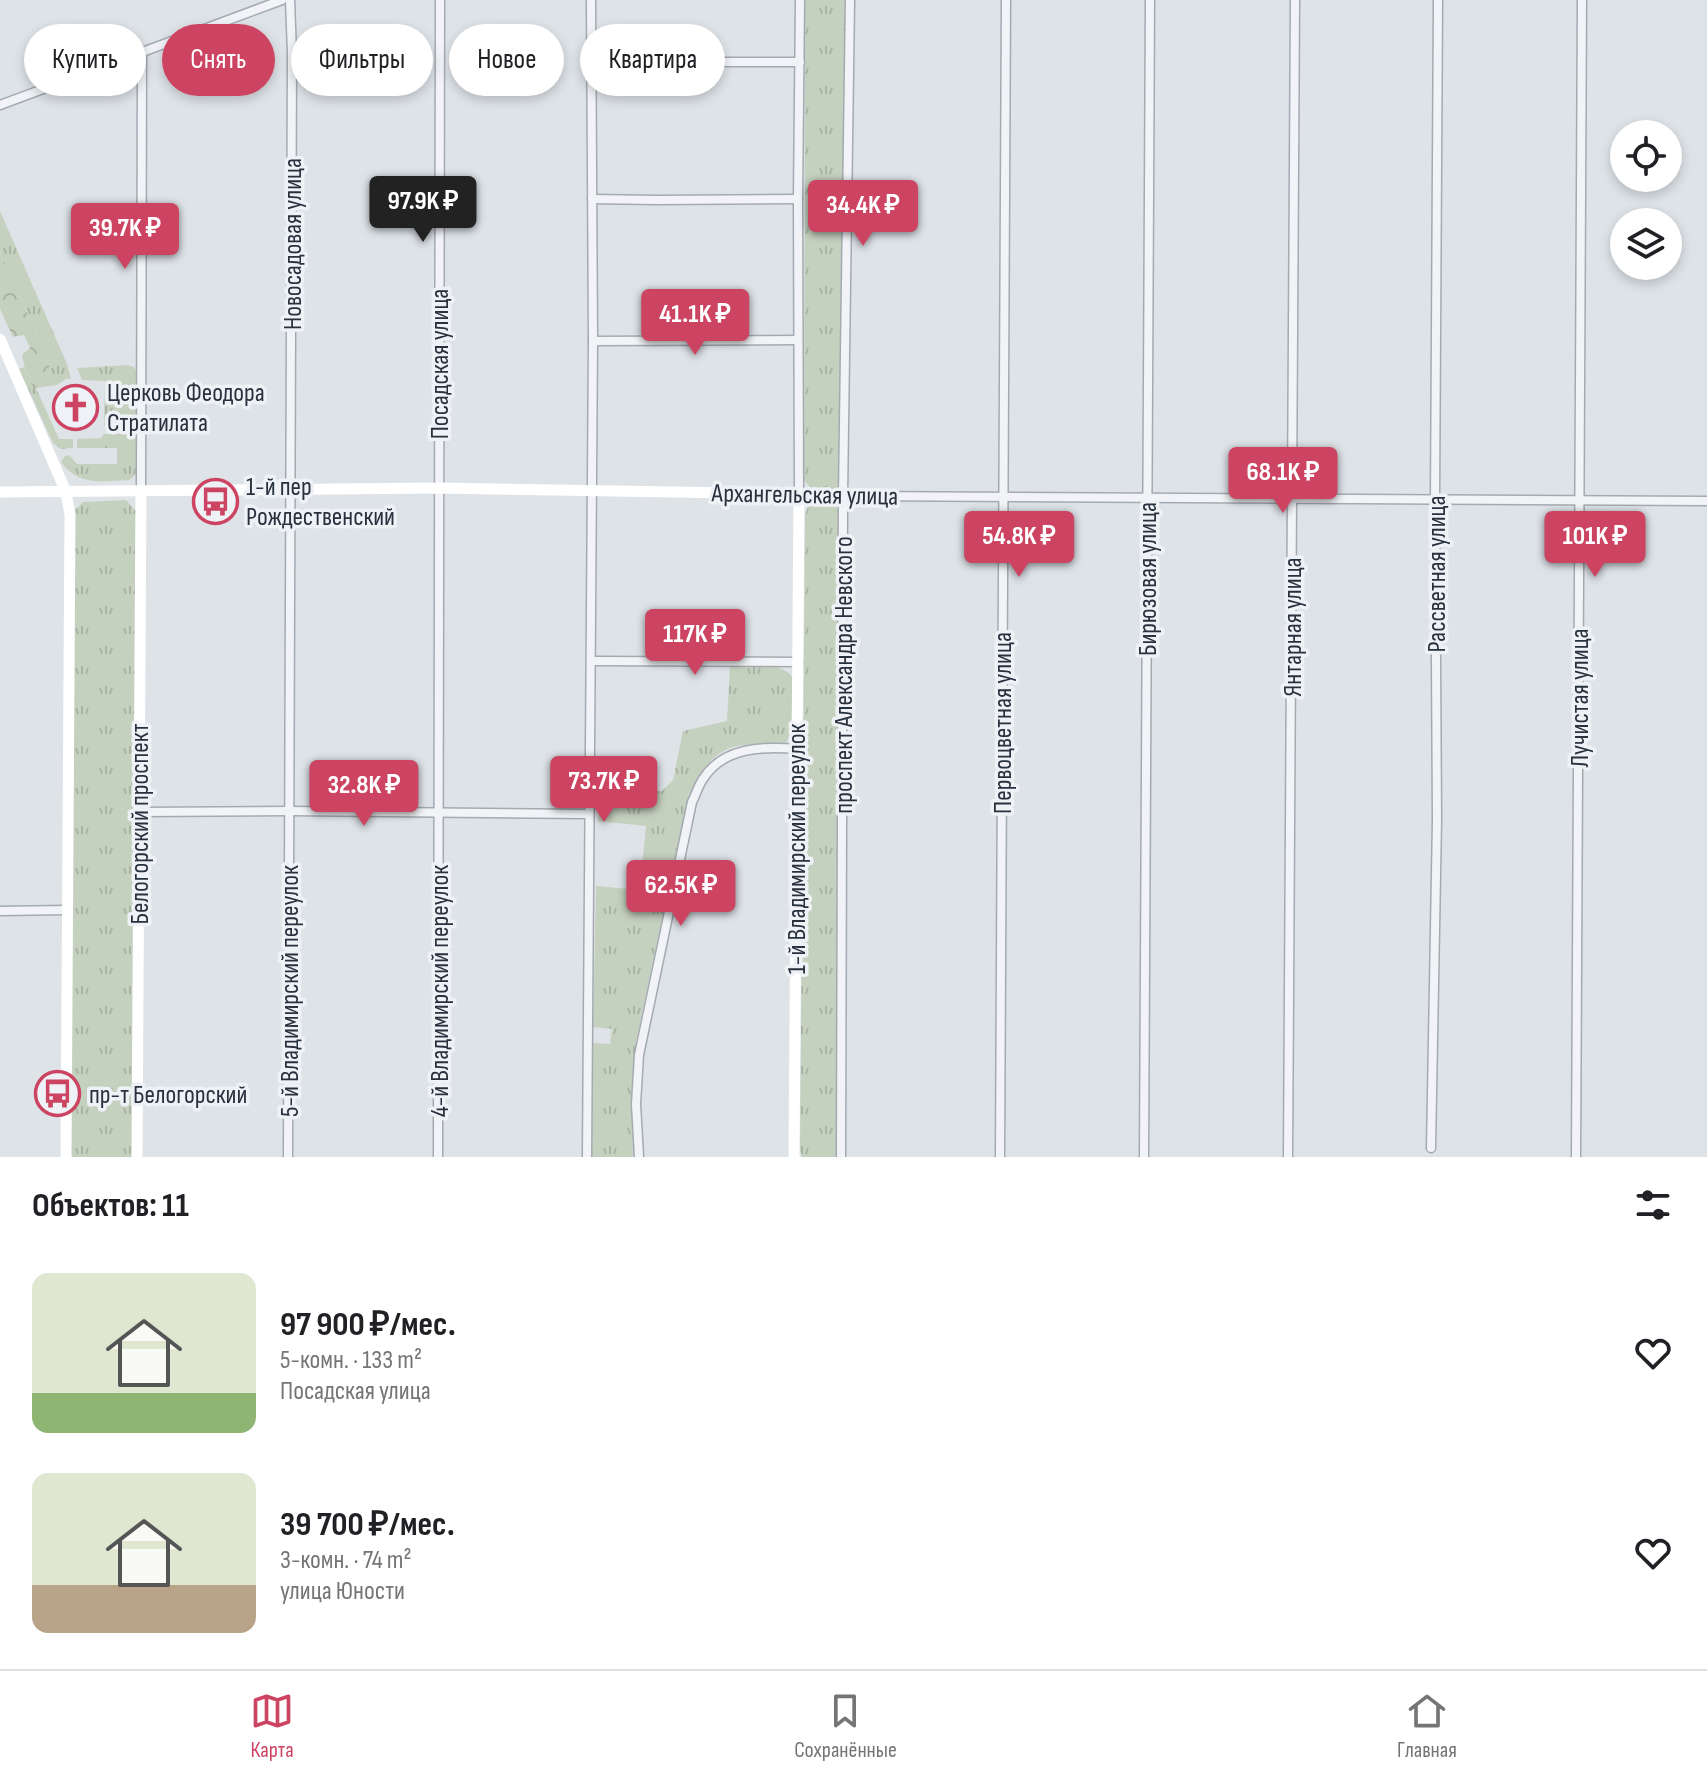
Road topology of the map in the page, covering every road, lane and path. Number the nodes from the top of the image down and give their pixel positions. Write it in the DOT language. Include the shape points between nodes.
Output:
graph roads {
  1 [pos="282,0"];
  2 [pos="290,0"];
  3 [pos="440,0"];
  4 [pos="591,0"];
  5 [pos="800,0"];
  6 [pos="850,0"];
  7 [pos="1006,0"];
  8 [pos="1150,0"];
  9 [pos="1295,0"];
  10 [pos="1438,0"];
  11 [pos="1582,0"];
  12 [pos="592,24"];
  13 [pos="146,51"];
  14 [pos="725,62"];
  15 [pos="800,62"];
  16 [pos="24,96"];
  17 [pos="142,96"];
  18 [pos="593,96"];
  19 [pos="0,105"];
  20 [pos="592,199"];
  21 [pos="798,199"];
  22 [pos="0,339"];
  23 [pos="797,340"];
  24 [pos="593,341"];
  25 [pos="439,488"];
  26 [pos="292,489"];
  27 [pos="141,491"];
  28 [pos="591,491"];
  29 [pos="0,492"];
  30 [pos="66,492"];
  31 [pos="799,494"];
  32 [pos="843,496"];
  33 [pos="1003,497"];
  34 [pos="1148,497"];
  35 [pos="1293,499"];
  36 [pos="1580,499"];
  37 [pos="1435,500"];
  38 [pos="1707,501"];
  39 [pos="592,661"];
  40 [pos="798,662"];
  41 [pos="797,749"];
  42 [pos="290,811"];
  43 [pos="140,812"];
  44 [pos="439,812"];
  45 [pos="588,814"];
  46 [pos="68,910"];
  47 [pos="0,911"];
  48 [pos="1431,1148"];
  49 [pos="66,1157"];
  50 [pos="137,1157"];
  51 [pos="288,1157"];
  52 [pos="438,1157"];
  53 [pos="587,1157"];
  54 [pos="639,1157"];
  55 [pos="794,1157"];
  56 [pos="841,1157"];
  57 [pos="1000,1157"];
  58 [pos="1144,1157"];
  59 [pos="1288,1157"];
  60 [pos="1576,1157"];
  1 -- 13 [label="street"];
  2 -- 26 [label="street, Новосадовая улица"];
  3 -- 25 [label="street, Посадская улица"];
  4 -- 12 [label="street"];
  5 -- 15 [label="street"];
  6 -- 32 [label="street, проспект Александра Невского"];
  7 -- 33 [label="street, Первоцветная улица"];
  8 -- 34 [label="street, Бирюзовая улица"];
  9 -- 35 [label="street, Янтарная улица"];
  10 -- 37 [label="street, Рассветная улица"];
  11 -- 36 [label="street, Лучистая улица"];
  14 -- 15 [label="street"];
  15 -- 21 [label="street"];
  16 -- 19 [label="street"];
  17 -- 27 [label="street"];
  18 -- 20 [label="street"];
  20 -- 21 [label="street"];
  20 -- 24 [label="street"];
  21 -- 23 [label="street"];
  22 -- 30 [label="street"];
  23 -- 24 [label="street"];
  23 -- 31 [label="street"];
  24 -- 28 [label="street"];
  25 -- 26 [label="street, Архангельская улица"];
  25 -- 28 [label="street, Архангельская улица"];
  25 -- 44 [label="street, 4-й Владимирский переулок"];
  26 -- 27 [label="street, Архангельская улица"];
  26 -- 42 [label="street, 5-й Владимирский переулок"];
  27 -- 30 [label="street, Архангельская улица"];
  27 -- 43 [label="street, Белогорский проспект"];
  28 -- 31 [label="street, Архангельская улица"];
  28 -- 39 [label="street"];
  29 -- 30 [label="street, Архангельская улица"];
  30 -- 46 [label="street"];
  31 -- 32 [label="street, Архангельская улица"];
  31 -- 40 [label="street, 1-й Владимирский переулок"];
  32 -- 33 [label="street, Архангельская улица"];
  32 -- 56 [label="street, проспект Александра Невского"];
  33 -- 34 [label="street, Архангельская улица"];
  33 -- 57 [label="street, Первоцветная улица"];
  34 -- 35 [label="street, Архангельская улица"];
  34 -- 58 [label="street, Бирюзовая улица"];
  35 -- 37 [label="street, Архангельская улица"];
  35 -- 59 [label="street, Янтарная улица"];
  36 -- 37 [label="street, Архангельская улица"];
  36 -- 38 [label="street, Архангельская улица"];
  36 -- 60 [label="street, Лучистая улица"];
  37 -- 48 [label="street, Рассветная улица"];
  39 -- 40 [label="street"];
  39 -- 45 [label="street"];
  40 -- 41 [label="street, 1-й Владимирский переулок"];
  41 -- 54 [label="street" via="733,753 703,778 692,802 639,1055"];
  41 -- 55 [label="street, 1-й Владимирский переулок"];
  42 -- 43 [label="street"];
  42 -- 44 [label="street"];
  42 -- 51 [label="street, 5-й Владимирский переулок"];
  43 -- 50 [label="street, Белогорский проспект"];
  44 -- 45 [label="street"];
  44 -- 52 [label="street, 4-й Владимирский переулок"];
  45 -- 53 [label="street"];
  46 -- 47 [label="street"];
  46 -- 49 [label="street"];
}
